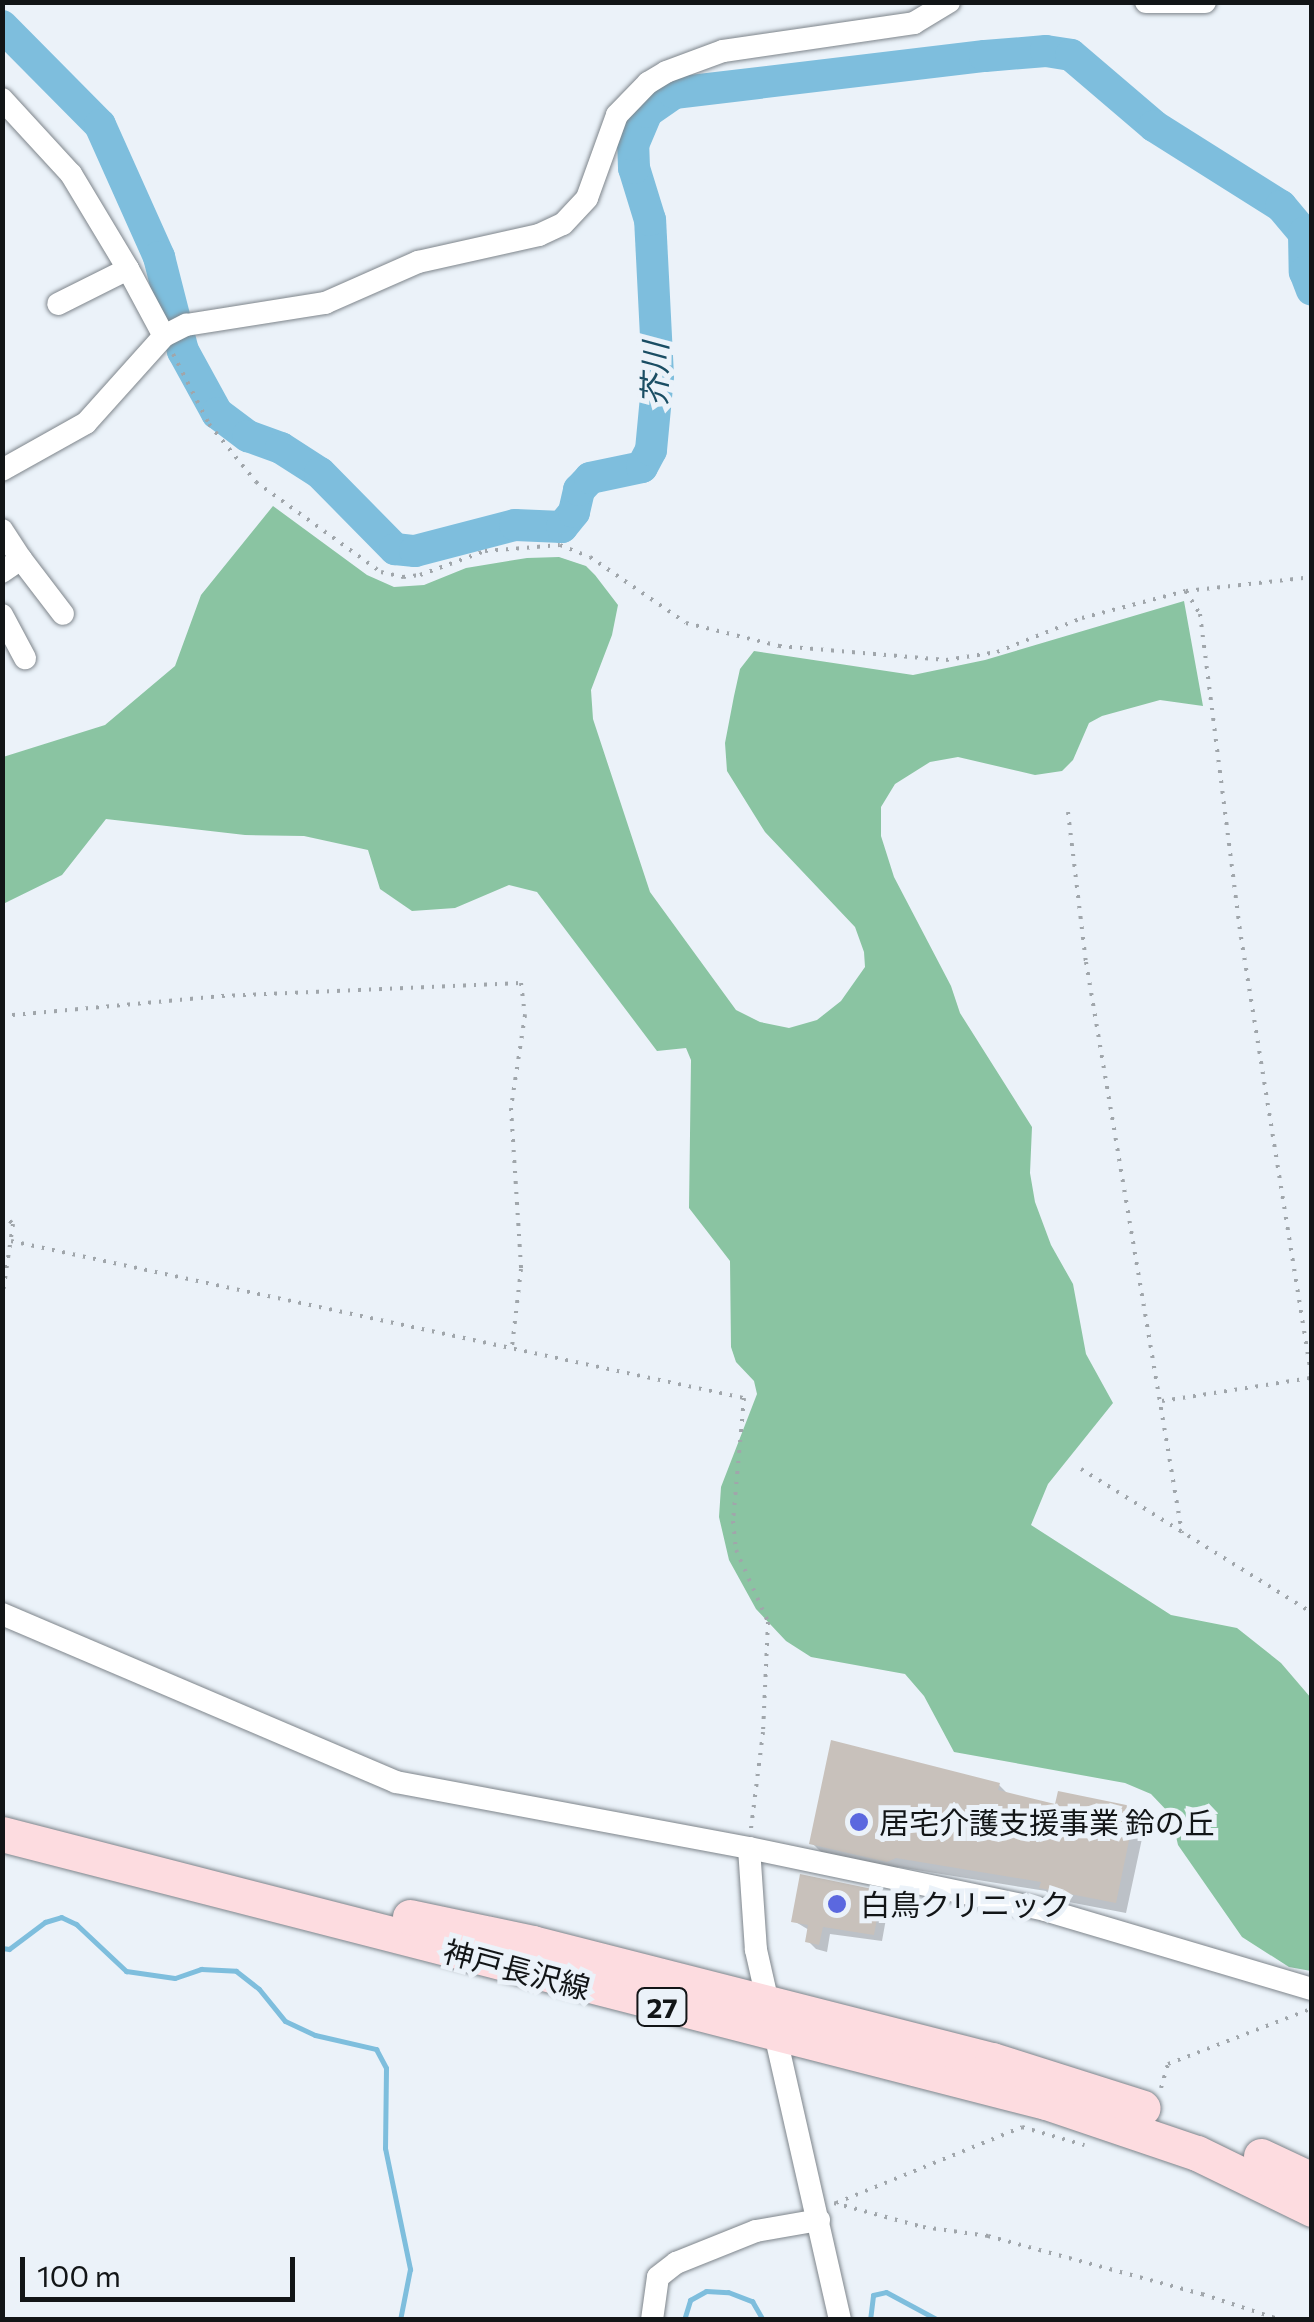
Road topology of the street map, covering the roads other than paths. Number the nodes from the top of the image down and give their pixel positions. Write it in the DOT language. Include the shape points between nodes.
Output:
graph roads {
  1 [pos="948,2"];
  2 [pos="1146,2"];
  3 [pos="1205,2"];
  4 [pos="2,99"];
  5 [pos="128,268"];
  6 [pos="58,304"];
  7 [pos="174,332"];
  8 [pos="2,470"];
  9 [pos="2,530"];
  10 [pos="12,566"];
  11 [pos="63,614"];
  12 [pos="2,615"];
  13 [pos="25,658"];
  14 [pos="2,1614"];
  15 [pos="2,1811"];
  16 [pos="2,1834"];
  17 [pos="749,1848"];
  18 [pos="1312,1989"];
  19 [pos="772,2019"];
  20 [pos="1312,2180"];
  21 [pos="1312,2209"];
  22 [pos="819,2220"];
  23 [pos="652,2320"];
  24 [pos="840,2320"];
  1 -- 7 [label="street" via="914,23 723,51 666,72 617,115 587,198 564,224 539,235 418,262 326,303"];
  2 -- 3 [label="street"];
  4 -- 5 [label="street" via="71,174"];
  5 -- 6 [label="street"];
  5 -- 7 [label="street"];
  7 -- 8 [label="street" via="86,423"];
  9 -- 10 [label="street"];
  10 -- 11 [label="street"];
  12 -- 13 [label="street"];
  14 -- 17 [label="street" via="396,1782"];
  15 -- 19 [label="main road, 神戸長沢線 / 27"];
  16 -- 19 [label="main road, 神戸長沢線 / 27"];
  17 -- 18 [label="street" via="1045,1910"];
  17 -- 19 [label="street" via="756,1950"];
  19 -- 20 [label="main road, 神戸長沢線 / 27" via="992,2060 1149,2110"];
  19 -- 21 [label="main road, 神戸長沢線 / 27" via="1149,2134"];
  19 -- 22 [label="street"];
  22 -- 23 [label="street" via="756,2230 676,2263 658,2277"];
  22 -- 24 [label="street"];
}
